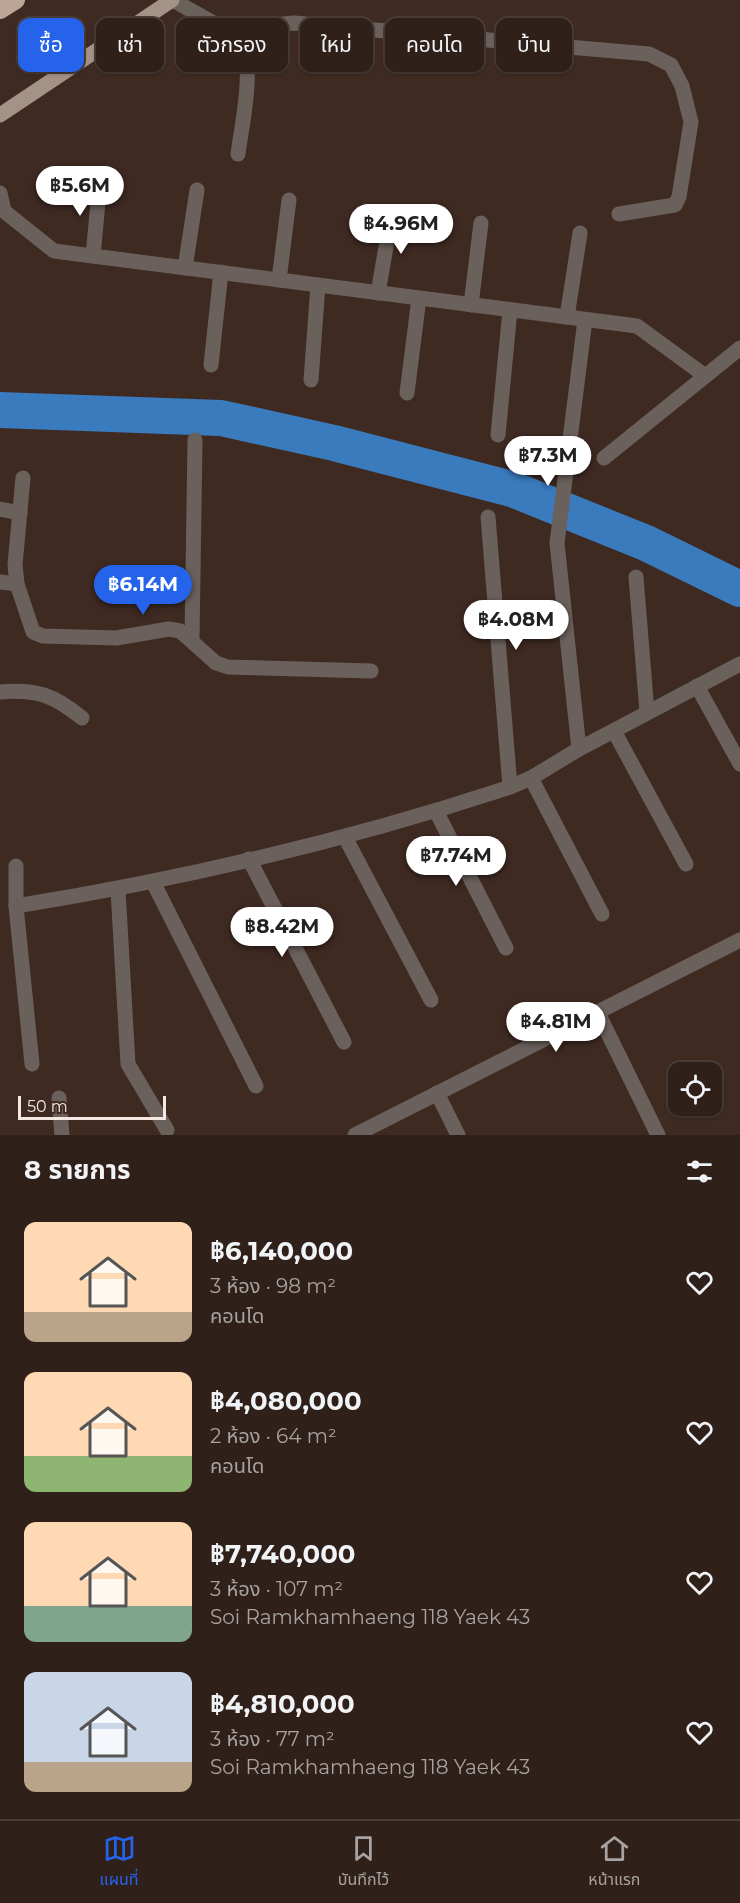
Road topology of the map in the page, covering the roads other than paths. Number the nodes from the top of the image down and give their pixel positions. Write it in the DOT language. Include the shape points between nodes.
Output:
graph roads {
  1 [pos="15,0"];
  2 [pos="173,0"];
  3 [pos="0,10"];
  4 [pos="202,18"];
  5 [pos="288,24"];
  6 [pos="246,72"];
  7 [pos="0,115"];
  8 [pos="238,154"];
  9 [pos="100,181"];
  10 [pos="197,190"];
  11 [pos="0,193"];
  12 [pos="289,200"];
  13 [pos="392,212"];
  14 [pos="619,214"];
  15 [pos="481,223"];
  16 [pos="580,233"];
  17 [pos="93,256"];
  18 [pos="185,268"];
  19 [pos="221,272"];
  20 [pos="279,280"];
  21 [pos="318,285"];
  22 [pos="378,293"];
  23 [pos="419,298"];
  24 [pos="471,305"];
  25 [pos="510,310"];
  26 [pos="567,317"];
  27 [pos="585,320"];
  28 [pos="740,348"];
  29 [pos="211,365"];
  30 [pos="704,375"];
  31 [pos="310,380"];
  32 [pos="407,393"];
  33 [pos="498,435"];
  34 [pos="195,440"];
  35 [pos="604,458"];
  36 [pos="23,478"];
  37 [pos="0,509"];
  38 [pos="20,513"];
  39 [pos="488,517"];
  40 [pos="636,577"];
  41 [pos="0,582"];
  42 [pos="17,584"];
  43 [pos="192,640"];
  44 [pos="740,664"];
  45 [pos="371,671"];
  46 [pos="697,686"];
  47 [pos="0,692"];
  48 [pos="647,712"];
  49 [pos="82,717"];
  50 [pos="614,731"];
  51 [pos="579,749"];
  52 [pos="740,764"];
  53 [pos="531,778"];
  54 [pos="510,787"];
  55 [pos="436,811"];
  56 [pos="345,837"];
  57 [pos="249,860"];
  58 [pos="686,864"];
  59 [pos="16,866"];
  60 [pos="153,882"];
  61 [pos="118,890"];
  62 [pos="16,906"];
  63 [pos="602,914"];
  64 [pos="740,940"];
  65 [pos="506,948"];
  66 [pos="431,1000"];
  67 [pos="598,1013"];
  68 [pos="344,1041"];
  69 [pos="32,1064"];
  70 [pos="256,1086"];
  71 [pos="437,1093"];
  72 [pos="59,1098"];
  73 [pos="167,1130"];
  74 [pos="62,1135"];
  75 [pos="355,1135"];
  76 [pos="458,1135"];
  77 [pos="658,1135"];
  1 -- 3 [label="highway"];
  2 -- 4 [label="street"];
  2 -- 7 [label="main road"];
  5 -- 14 [label="street" via="649,54 671,65 682,86 691,122 679,197 675,204 662,209"];
  6 -- 8 [label="street"];
  9 -- 17 [label="street"];
  10 -- 18 [label="street"];
  11 -- 17 [label="street" via="4,211 54,251"];
  12 -- 20 [label="street"];
  13 -- 22 [label="street"];
  15 -- 24 [label="street"];
  16 -- 26 [label="street"];
  17 -- 18 [label="street"];
  18 -- 19 [label="street"];
  19 -- 20 [label="street"];
  19 -- 29 [label="street"];
  20 -- 21 [label="street"];
  21 -- 22 [label="street"];
  21 -- 31 [label="street"];
  22 -- 23 [label="street"];
  23 -- 24 [label="street"];
  23 -- 32 [label="street"];
  24 -- 25 [label="street"];
  25 -- 26 [label="street"];
  25 -- 33 [label="street"];
  26 -- 27 [label="street"];
  27 -- 30 [label="street" via="637,326"];
  27 -- 51 [label="street" via="557,543"];
  28 -- 30 [label="street"];
  30 -- 35 [label="street"];
  34 -- 43 [label="street"];
  36 -- 38 [label="street"];
  37 -- 38 [label="street"];
  38 -- 42 [label="street"];
  39 -- 54 [label="street"];
  40 -- 48 [label="street"];
  41 -- 42 [label="street"];
  42 -- 43 [label="street" via="33,632 43,636 116,638 169,629"];
  43 -- 45 [label="street" via="216,663 228,667"];
  44 -- 46 [label="street"];
  46 -- 48 [label="street"];
  46 -- 52 [label="street"];
  47 -- 49 [label="street" via="23,690 51,696"];
  48 -- 50 [label="street"];
  50 -- 51 [label="street"];
  50 -- 58 [label="street"];
  51 -- 53 [label="street"];
  53 -- 54 [label="street"];
  53 -- 63 [label="street"];
  54 -- 55 [label="street"];
  55 -- 56 [label="street"];
  55 -- 65 [label="street"];
  56 -- 57 [label="street"];
  56 -- 66 [label="street"];
  57 -- 60 [label="street"];
  57 -- 68 [label="street"];
  59 -- 62 [label="street"];
  60 -- 61 [label="street"];
  60 -- 70 [label="street"];
  61 -- 62 [label="street"];
  61 -- 73 [label="street" via="128,1064"];
  62 -- 69 [label="street"];
  64 -- 67 [label="street"];
  67 -- 71 [label="street"];
  67 -- 77 [label="street"];
  71 -- 75 [label="street"];
  71 -- 76 [label="street"];
  72 -- 74 [label="street"];
}
